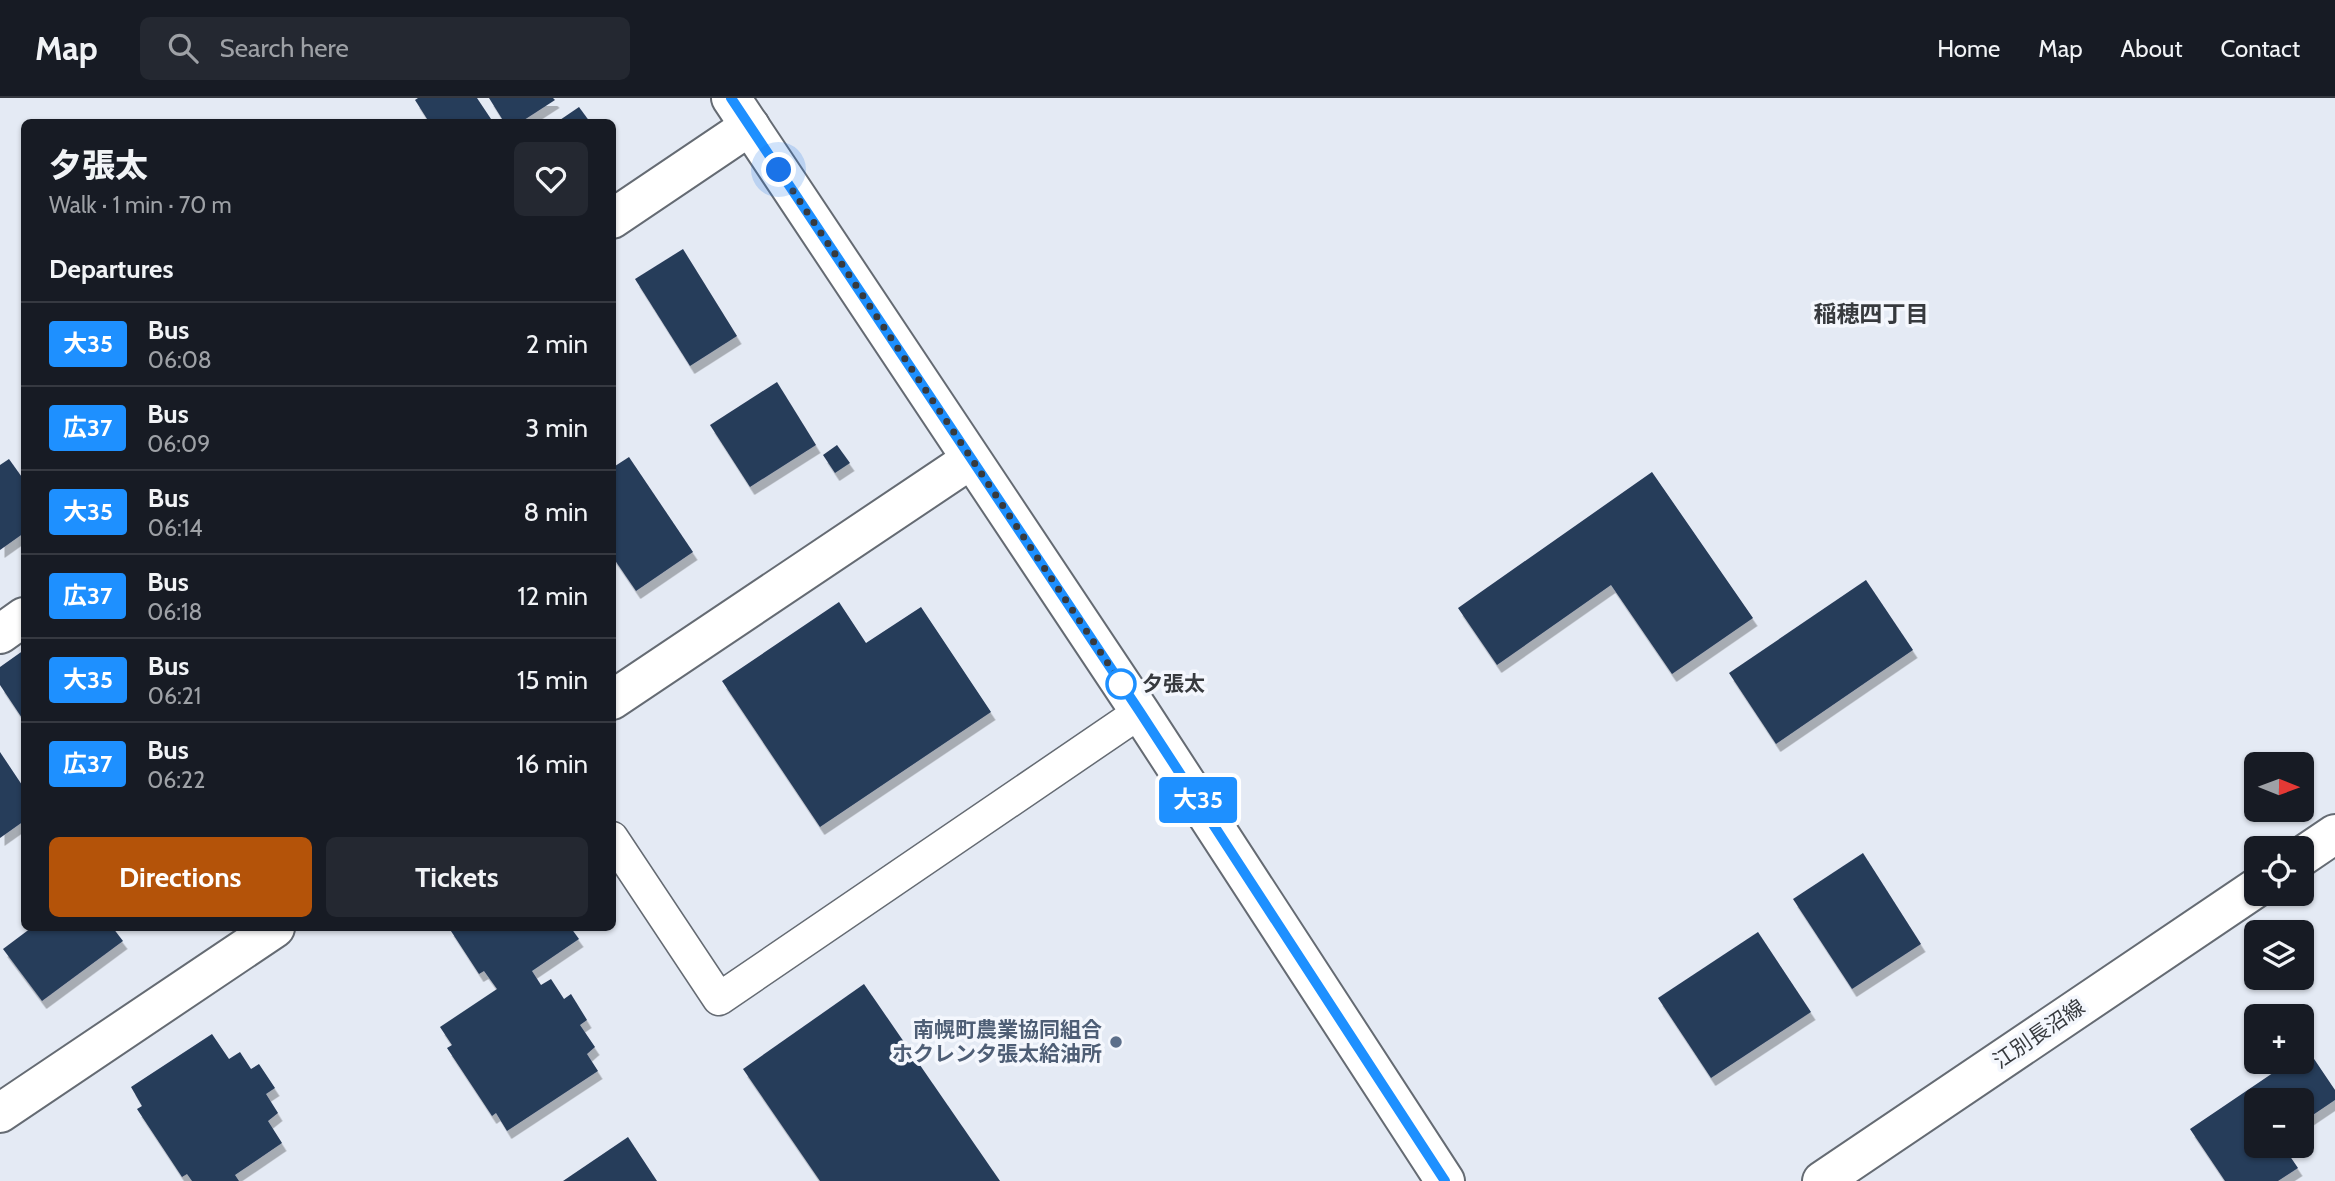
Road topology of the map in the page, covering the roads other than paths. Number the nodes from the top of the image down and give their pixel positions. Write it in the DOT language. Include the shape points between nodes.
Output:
graph roads {
  1 [pos="740,112"];
  2 [pos="616,216"];
  3 [pos="970,460"];
  4 [pos="21,619"];
  5 [pos="0,634"];
  6 [pos="616,697"];
  7 [pos="1140,712"];
  8 [pos="2335,834"];
  9 [pos="616,844"];
  10 [pos="2314,848"];
  11 [pos="2244,896"];
  12 [pos="271,931"];
  13 [pos="0,1113"];
  14 [pos="1446,1181"];
  15 [pos="1822,1181"];
  1 -- 2 [label="main road"];
  1 -- 3 [label="main road"];
  3 -- 6 [label="main road"];
  3 -- 7 [label="main road"];
  4 -- 5 [label="main road"];
  7 -- 9 [label="lane" via="719,999"];
  7 -- 14 [label="main road"];
  8 -- 10 [label="main road"];
  11 -- 15 [label="main road, 江別長沼線"];
  12 -- 13 [label="main road"];
}
